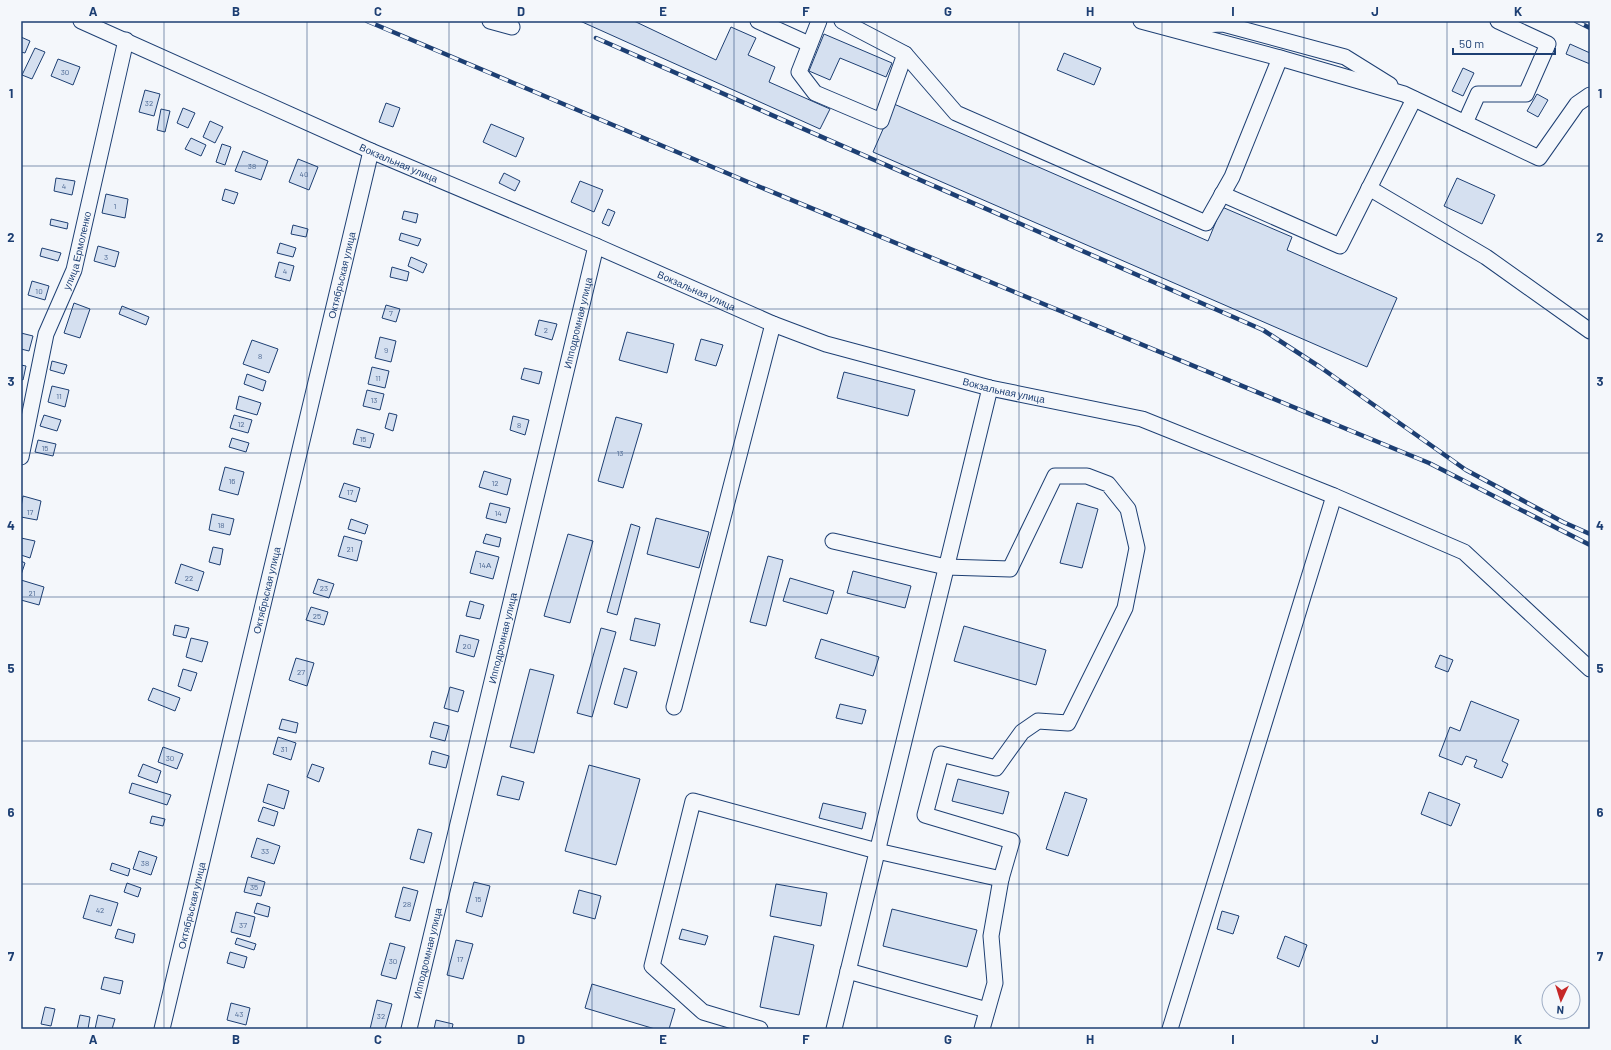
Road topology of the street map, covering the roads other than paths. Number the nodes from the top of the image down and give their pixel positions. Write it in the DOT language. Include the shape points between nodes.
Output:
graph roads {
  1 [pos="81,21"];
  2 [pos="490,21"];
  3 [pos="758,21"];
  4 [pos="819,21"];
  5 [pos="842,21"];
  6 [pos="1141,21"];
  7 [pos="1498,21"];
  8 [pos="1161,26"];
  9 [pos="512,27"];
  10 [pos="126,40"];
  11 [pos="809,44"];
  12 [pos="905,54"];
  13 [pos="1280,58"];
  14 [pos="1590,95"];
  15 [pos="1409,97"];
  16 [pos="1465,123"];
  17 [pos="371,151"];
  18 [pos="1369,188"];
  19 [pos="1222,194"];
  20 [pos="596,246"];
  21 [pos="773,324"];
  22 [pos="1590,331"];
  23 [pos="990,388"];
  24 [pos="21,457"];
  25 [pos="1334,496"];
  26 [pos="833,541"];
  27 [pos="946,568"];
  28 [pos="1590,669"];
  29 [pos="674,707"];
  30 [pos="877,851"];
  31 [pos="1001,879"];
  32 [pos="848,971"];
  33 [pos="987,1010"];
  34 [pos="162,1029"];
  35 [pos="409,1029"];
  36 [pos="760,1029"];
  37 [pos="834,1029"];
  38 [pos="982,1029"];
  39 [pos="1170,1029"];
  1 -- 10 [label="street, Вокзальная улица"];
  2 -- 9 [label="street"];
  3 -- 11 [label="street"];
  4 -- 11 [label="street"];
  5 -- 12 [label="street"];
  6 -- 8 [label="street"];
  7 -- 16 [label="street" via="1548,44 1526,94 1478,94"];
  8 -- 13 [label="street"];
  8 -- 15 [label="street" via="1222,24 1345,57"];
  10 -- 17 [label="street, Вокзальная улица"];
  10 -- 24 [label="street, улица Ермоленко" via="74,270 46,334"];
  11 -- 12 [label="street" via="798,72 815,93 881,121"];
  12 -- 19 [label="street" via="956,113 1206,223"];
  13 -- 15 [label="street"];
  13 -- 19 [label="street" via="1232,177"];
  14 -- 16 [label="street" via="1576,104 1540,158"];
  15 -- 16 [label="street"];
  15 -- 18 [label="street"];
  17 -- 20 [label="street, Вокзальная улица"];
  17 -- 34 [label="street, Октябрьская улица"];
  18 -- 19 [label="street" via="1340,246"];
  18 -- 22 [label="street" via="1486,257"];
  20 -- 21 [label="street, Вокзальная улица"];
  20 -- 35 [label="street, Ипподромная улица"];
  21 -- 23 [label="street, Вокзальная улица" via="826,344"];
  21 -- 29 [label="street"];
  23 -- 25 [label="street, Вокзальная улица" via="1142,419"];
  23 -- 27 [label="street"];
  25 -- 28 [label="street, Вокзальная улица" via="1464,552"];
  25 -- 39 [label="street"];
  26 -- 27 [label="street"];
  27 -- 30 [label="street"];
  27 -- 31 [label="street" via="1010,569 1055,476 1087,476 1108,484 1128,509 1138,548 1125,608 1068,723 1038,721 1022,732 996,768 941,754 925,815 1012,841"];
  30 -- 31 [label="street"];
  30 -- 32 [label="street"];
  30 -- 36 [label="street" via="693,801 652,966 703,1012"];
  31 -- 33 [label="street" via="991,936 995,983"];
  32 -- 33 [label="street"];
  32 -- 37 [label="street"];
  33 -- 38 [label="street"];
}
